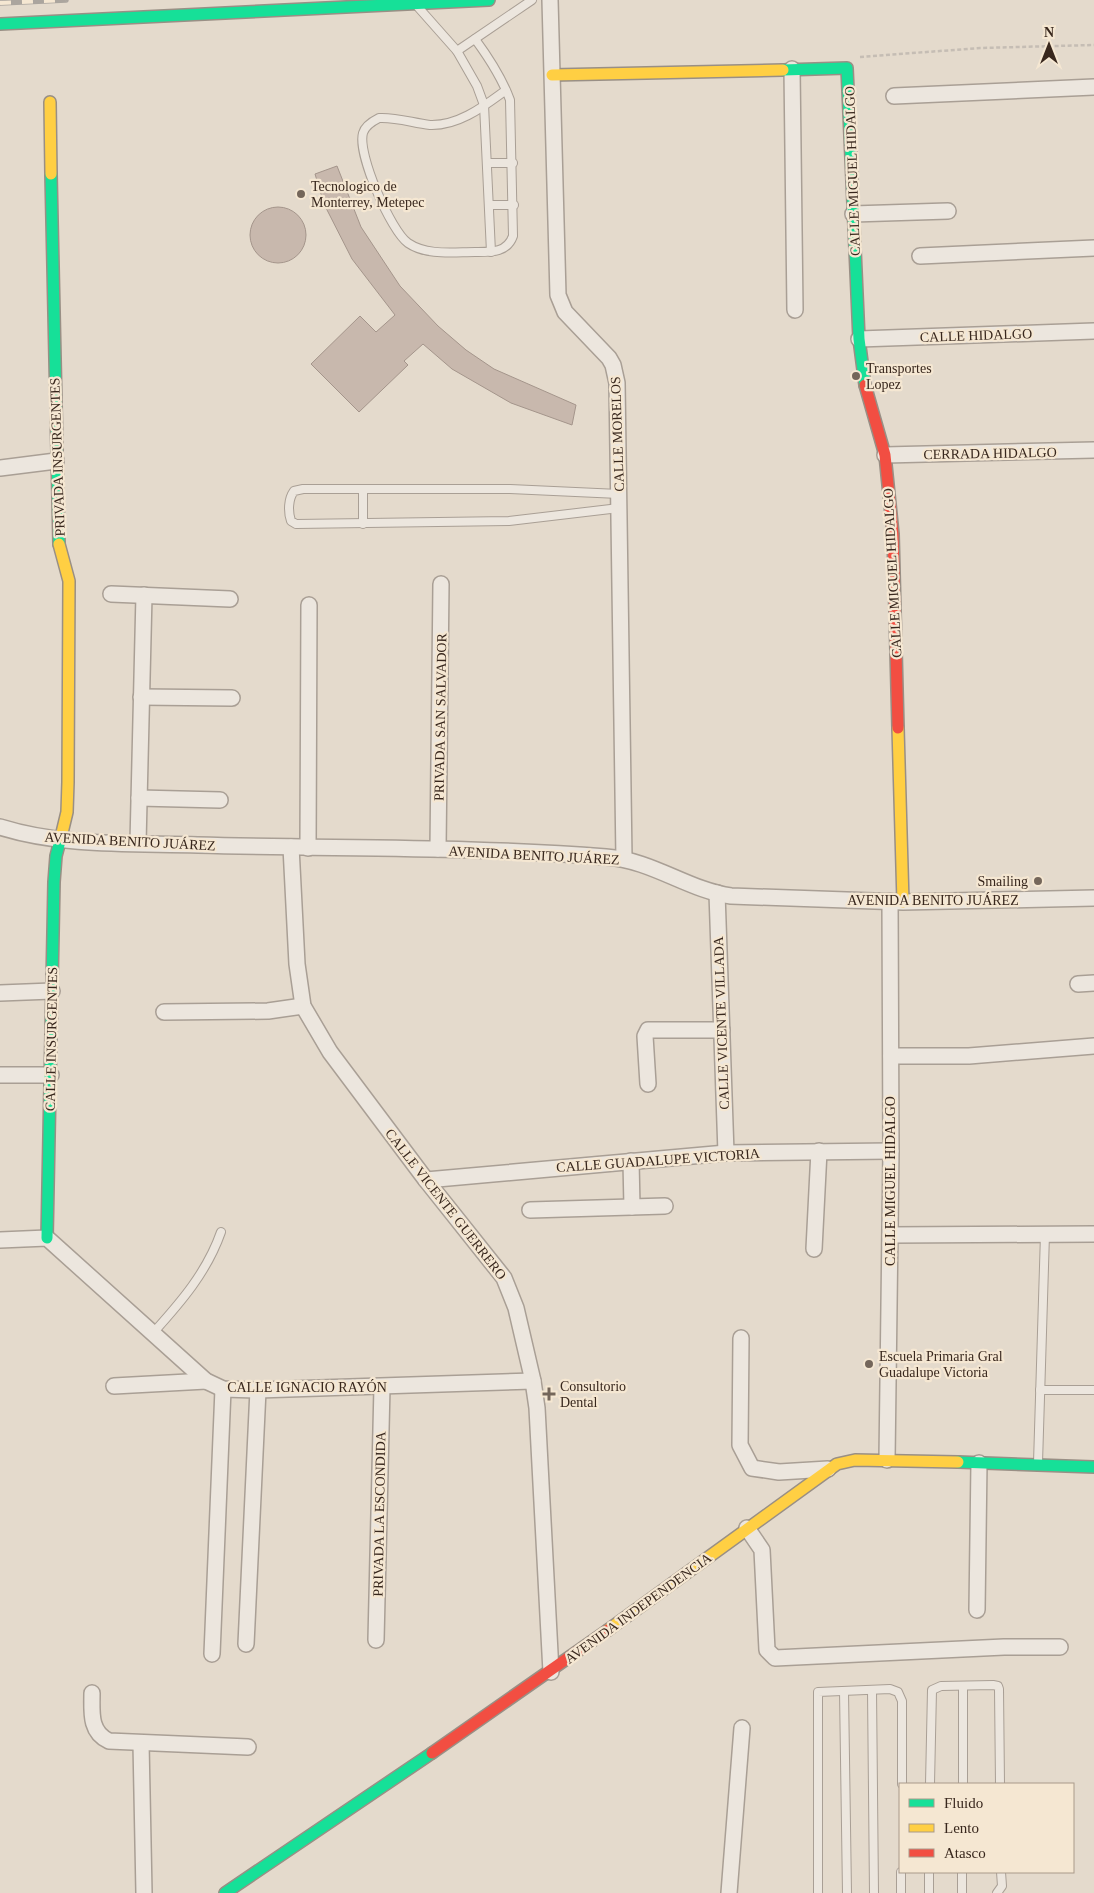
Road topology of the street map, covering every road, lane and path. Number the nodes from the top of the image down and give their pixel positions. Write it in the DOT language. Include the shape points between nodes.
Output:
graph roads {
  1 [pos="489,0"];
  2 [pos="532,0"];
  3 [pos="550,0"];
  4 [pos="415,4"];
  5 [pos="0,24"];
  6 [pos="475,39"];
  7 [pos="1094,45"];
  8 [pos="457,51"];
  9 [pos="847,68"];
  10 [pos="792,69"];
  11 [pos="552,74"];
  12 [pos="1094,87"];
  13 [pos="506,90"];
  14 [pos="894,96"];
  15 [pos="50,102"];
  16 [pos="484,105"];
  17 [pos="488,163"];
  18 [pos="513,163"];
  19 [pos="489,205"];
  20 [pos="514,205"];
  21 [pos="948,211"];
  22 [pos="853,214"];
  23 [pos="1094,248"];
  24 [pos="491,252"];
  25 [pos="920,256"];
  26 [pos="795,310"];
  27 [pos="1094,331"];
  28 [pos="859,339"];
  29 [pos="1094,450"];
  30 [pos="885,455"];
  31 [pos="56,461"];
  32 [pos="0,468"];
  33 [pos="363,489"];
  34 [pos="619,501"];
  35 [pos="363,524"];
  36 [pos="441,584"];
  37 [pos="111,594"];
  38 [pos="144,595"];
  39 [pos="230,598"];
  40 [pos="309,605"];
  41 [pos="141,697"];
  42 [pos="232,698"];
  43 [pos="139,798"];
  44 [pos="220,800"];
  45 [pos="0,827"];
  46 [pos="60,840"];
  47 [pos="138,843"];
  48 [pos="291,847"];
  49 [pos="308,848"];
  50 [pos="438,849"];
  51 [pos="624,859"];
  52 [pos="717,893"];
  53 [pos="1094,898"];
  54 [pos="896,901"];
  55 [pos="1094,983"];
  56 [pos="1078,984"];
  57 [pos="52,991"];
  58 [pos="0,993"];
  59 [pos="303,1006"];
  60 [pos="164,1012"];
  61 [pos="722,1030"];
  62 [pos="1094,1046"];
  63 [pos="890,1056"];
  64 [pos="51,1074"];
  65 [pos="0,1075"];
  66 [pos="648,1084"];
  67 [pos="819,1151"];
  68 [pos="891,1151"];
  69 [pos="726,1153"];
  70 [pos="631,1161"];
  71 [pos="426,1180"];
  72 [pos="665,1206"];
  73 [pos="632,1207"];
  74 [pos="530,1210"];
  75 [pos="221,1232"];
  76 [pos="1045,1234"];
  77 [pos="1094,1234"];
  78 [pos="891,1235"];
  79 [pos="46,1238"];
  80 [pos="0,1240"];
  81 [pos="814,1248"];
  82 [pos="153,1333"];
  83 [pos="741,1338"];
  84 [pos="206,1381"];
  85 [pos="533,1381"];
  86 [pos="114,1386"];
  87 [pos="382,1387"];
  88 [pos="223,1389"];
  89 [pos="258,1390"];
  90 [pos="1040,1390"];
  91 [pos="1094,1390"];
  92 [pos="887,1460"];
  93 [pos="978,1464"];
  94 [pos="1038,1465"];
  95 [pos="1094,1467"];
  96 [pos="828,1469"];
  97 [pos="747,1528"];
  98 [pos="977,1610"];
  99 [pos="376,1640"];
  100 [pos="246,1644"];
  101 [pos="1060,1647"];
  102 [pos="212,1654"];
  103 [pos="550,1672"];
  104 [pos="963,1686"];
  105 [pos="872,1690"];
  106 [pos="844,1691"];
  107 [pos="92,1693"];
  108 [pos="742,1728"];
  109 [pos="141,1743"];
  110 [pos="248,1747"];
  111 [pos="902,1783"];
  112 [pos="930,1783"];
  113 [pos="962,1783"];
  114 [pos="1000,1783"];
  115 [pos="901,1873"];
  116 [pos="929,1873"];
  117 [pos="962,1873"];
  118 [pos="1002,1873"];
  119 [pos="144,1893"];
  120 [pos="225,1893"];
  121 [pos="729,1893"];
  122 [pos="818,1893"];
  123 [pos="847,1893"];
  124 [pos="874,1893"];
  125 [pos="901,1893"];
  126 [pos="929,1893"];
  127 [pos="962,1893"];
  128 [pos="997,1893"];
  1 -- 4 [label="street"];
  2 -- 6 [label="lane"];
  3 -- 11 [label="street, CALLE MORELOS"];
  4 -- 5 [label="street"];
  4 -- 8 [label="lane"];
  6 -- 8 [label="lane"];
  6 -- 13 [label="lane"];
  7 -- 9 [label="path" via="980,48 851,58 847,60"];
  8 -- 16 [label="lane"];
  9 -- 10 [label="street"];
  9 -- 22 [label="street, CALLE MIGUEL HIDALGO"];
  10 -- 11 [label="street"];
  10 -- 26 [label="street"];
  11 -- 34 [label="street, CALLE MORELOS" via="558,295 565,312 609,358 616,374"];
  12 -- 14 [label="street"];
  13 -- 16 [label="lane"];
  13 -- 18 [label="lane" via="511,108"];
  15 -- 31 [label="street, PRIVADA INSURGENTES"];
  16 -- 17 [label="lane"];
  16 -- 24 [label="lane" via="459,119 440,124 379,118 365,130 362,141 378,190 394,226 405,240 431,252"];
  17 -- 18 [label="lane"];
  17 -- 19 [label="lane"];
  18 -- 20 [label="lane"];
  19 -- 20 [label="lane"];
  19 -- 24 [label="lane"];
  20 -- 24 [label="lane" via="511,242"];
  21 -- 22 [label="street"];
  22 -- 28 [label="street, CALLE MIGUEL HIDALGO"];
  23 -- 25 [label="street"];
  27 -- 28 [label="street, CALLE HIDALGO"];
  28 -- 30 [label="street, CALLE MIGUEL HIDALGO" via="865,385"];
  29 -- 30 [label="street, CERRADA HIDALGO"];
  30 -- 54 [label="street, CALLE MIGUEL HIDALGO" via="893,534"];
  31 -- 32 [label="street"];
  31 -- 46 [label="street, PRIVADA INSURGENTES" via="58,532 69,581 67,812"];
  33 -- 34 [label="lane" via="510,489"];
  33 -- 35 [label="lane"];
  33 -- 35 [label="lane" via="298,490 291,495 290,514 291,521 296,524"];
  34 -- 35 [label="lane" via="509,521"];
  34 -- 51 [label="street, CALLE MORELOS"];
  36 -- 50 [label="street, PRIVADA SAN SALVADOR"];
  37 -- 38 [label="street"];
  38 -- 39 [label="street"];
  38 -- 41 [label="street"];
  40 -- 49 [label="street"];
  41 -- 42 [label="street"];
  41 -- 43 [label="street"];
  43 -- 44 [label="street"];
  43 -- 47 [label="street"];
  45 -- 46 [label="street, AVENIDA BENITO JUÁREZ"];
  46 -- 47 [label="street, AVENIDA BENITO JUÁREZ"];
  46 -- 57 [label="street, CALLE INSURGENTES" via="54,882"];
  47 -- 48 [label="street, AVENIDA BENITO JUÁREZ"];
  48 -- 49 [label="street, AVENIDA BENITO JUÁREZ"];
  48 -- 59 [label="street, CALLE VICENTE GUERRERO" via="297,964"];
  49 -- 50 [label="street, AVENIDA BENITO JUÁREZ"];
  50 -- 51 [label="street, AVENIDA BENITO JUÁREZ"];
  51 -- 52 [label="street, AVENIDA BENITO JUÁREZ"];
  52 -- 54 [label="street, AVENIDA BENITO JUÁREZ" via="739,897"];
  52 -- 61 [label="street, CALLE VICENTE VILLADA"];
  53 -- 54 [label="street, AVENIDA BENITO JUÁREZ"];
  54 -- 63 [label="street, CALLE MIGUEL HIDALGO"];
  55 -- 56 [label="street"];
  57 -- 58 [label="street"];
  57 -- 64 [label="street, CALLE INSURGENTES"];
  59 -- 60 [label="street"];
  59 -- 71 [label="street, CALLE VICENTE GUERRERO" via="330,1052"];
  61 -- 66 [label="street" via="648,1030 645,1036"];
  61 -- 69 [label="street, CALLE VICENTE VILLADA"];
  62 -- 63 [label="street" via="969,1056"];
  63 -- 68 [label="street, CALLE MIGUEL HIDALGO"];
  64 -- 65 [label="street"];
  64 -- 79 [label="street, CALLE INSURGENTES"];
  67 -- 68 [label="street, CALLE GUADALUPE VICTORIA"];
  67 -- 69 [label="street, CALLE GUADALUPE VICTORIA"];
  67 -- 81 [label="street"];
  68 -- 78 [label="street, CALLE MIGUEL HIDALGO"];
  69 -- 70 [label="street, CALLE GUADALUPE VICTORIA"];
  70 -- 71 [label="street, CALLE GUADALUPE VICTORIA"];
  70 -- 73 [label="street"];
  71 -- 85 [label="street, CALLE VICENTE GUERRERO" via="507,1283"];
  72 -- 73 [label="street"];
  73 -- 74 [label="street"];
  75 -- 82 [label="lane" via="201,1276"];
  76 -- 77 [label="street"];
  76 -- 78 [label="street"];
  76 -- 90 [label="lane"];
  78 -- 92 [label="street, CALLE MIGUEL HIDALGO"];
  79 -- 80 [label="street"];
  79 -- 82 [label="street, CALLE IGNACIO RAYÓN"];
  82 -- 84 [label="street, CALLE IGNACIO RAYÓN"];
  83 -- 96 [label="street" via="740,1445 752,1468 779,1472"];
  84 -- 86 [label="street"];
  84 -- 88 [label="street, CALLE IGNACIO RAYÓN"];
  85 -- 87 [label="street, CALLE IGNACIO RAYÓN"];
  85 -- 103 [label="street, CALLE VICENTE GUERRERO" via="542,1483"];
  87 -- 89 [label="street, CALLE IGNACIO RAYÓN"];
  87 -- 99 [label="street, PRIVADA LA ESCONDIDA"];
  88 -- 89 [label="street, CALLE IGNACIO RAYÓN"];
  88 -- 102 [label="street"];
  89 -- 100 [label="street"];
  90 -- 91 [label="lane"];
  90 -- 94 [label="lane"];
  92 -- 93 [label="street, AVENIDA INDEPENDENCIA"];
  92 -- 96 [label="street, AVENIDA INDEPENDENCIA" via="846,1461"];
  93 -- 94 [label="street, AVENIDA INDEPENDENCIA"];
  93 -- 98 [label="street"];
  94 -- 95 [label="street, AVENIDA INDEPENDENCIA"];
  96 -- 97 [label="street, AVENIDA INDEPENDENCIA"];
  97 -- 101 [label="street" via="762,1550 768,1650 775,1658"];
  97 -- 103 [label="street, AVENIDA INDEPENDENCIA"];
  103 -- 120 [label="street, AVENIDA INDEPENDENCIA"];
  104 -- 112 [label="lane" via="936,1686 932,1690"];
  104 -- 113 [label="lane"];
  104 -- 114 [label="lane" via="999,1687"];
  105 -- 106 [label="lane"];
  105 -- 111 [label="lane" via="895,1690 902,1698"];
  105 -- 124 [label="lane"];
  106 -- 122 [label="lane" via="818,1692"];
  106 -- 123 [label="lane"];
  107 -- 109 [label="street" via="93,1722 98,1735 108,1741"];
  108 -- 121 [label="street"];
  109 -- 110 [label="street"];
  109 -- 119 [label="street"];
  115 -- 125 [label="lane"];
  116 -- 126 [label="lane"];
  117 -- 127 [label="lane"];
  118 -- 128 [label="lane" via="1002,1886"];
}
